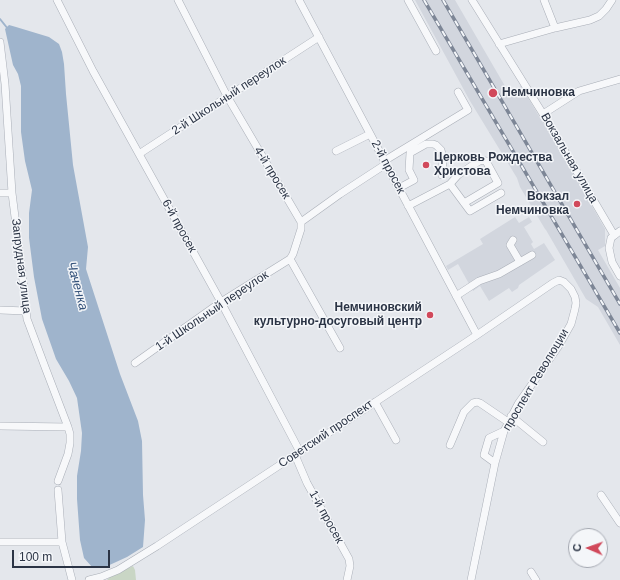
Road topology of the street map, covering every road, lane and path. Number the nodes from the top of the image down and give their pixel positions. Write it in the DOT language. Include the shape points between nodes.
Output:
graph roads {
  1 [pos="57,0"];
  2 [pos="178,0"];
  3 [pos="299,0"];
  4 [pos="408,0"];
  5 [pos="472,0"];
  6 [pos="544,0"];
  7 [pos="612,0"];
  8 [pos="555,28"];
  9 [pos="319,38"];
  10 [pos="0,42"];
  11 [pos="499,44"];
  12 [pos="436,51"];
  13 [pos="620,79"];
  14 [pos="2,84"];
  15 [pos="458,92"];
  16 [pos="227,96"];
  17 [pos="543,114"];
  18 [pos="370,134"];
  19 [pos="336,151"];
  20 [pos="139,154"];
  21 [pos="385,163"];
  22 [pos="442,175"];
  23 [pos="450,184"];
  24 [pos="399,188"];
  25 [pos="0,193"];
  26 [pos="12,193"];
  27 [pos="501,193"];
  28 [pos="464,203"];
  29 [pos="408,206"];
  30 [pos="301,222"];
  31 [pos="617,233"];
  32 [pos="513,240"];
  33 [pos="532,255"];
  34 [pos="290,259"];
  35 [pos="520,262"];
  36 [pos="620,276"];
  37 [pos="559,280"];
  38 [pos="456,296"];
  39 [pos="221,302"];
  40 [pos="0,310"];
  41 [pos="26,311"];
  42 [pos="477,335"];
  43 [pos="340,348"];
  44 [pos="135,363"];
  45 [pos="375,402"];
  46 [pos="510,419"];
  47 [pos="0,426"];
  48 [pos="68,427"];
  49 [pos="504,431"];
  50 [pos="396,440"];
  51 [pos="543,442"];
  52 [pos="450,445"];
  53 [pos="298,454"];
  54 [pos="495,463"];
  55 [pos="58,481"];
  56 [pos="58,490"];
  57 [pos="601,495"];
  58 [pos="620,523"];
  59 [pos="0,542"];
  60 [pos="62,542"];
  61 [pos="531,572"];
  62 [pos="72,580"];
  63 [pos="89,580"];
  64 [pos="347,580"];
  65 [pos="471,580"];
  66 [pos="536,580"];
  1 -- 20 [label="street, 6-й просек"];
  2 -- 16 [label="street, 4-й просек"];
  3 -- 9 [label="street, 2-й просек"];
  4 -- 12 [label="street"];
  5 -- 11 [label="street, Вокзальная улица"];
  6 -- 8 [label="street"];
  7 -- 8 [label="street" via="599,16"];
  8 -- 11 [label="street"];
  9 -- 16 [label="street, 2-й Школьный переулок"];
  9 -- 18 [label="street, 2-й просек"];
  10 -- 14 [label="street, Запрудная улица"];
  11 -- 17 [label="street, Вокзальная улица"];
  13 -- 17 [label="street" via="579,91"];
  14 -- 26 [label="street, Запрудная улица"];
  15 -- 21 [label="street" via="468,110"];
  16 -- 20 [label="street, 2-й Школьный переулок"];
  16 -- 30 [label="street, 4-й просек"];
  17 -- 31 [label="street, Вокзальная улица"];
  18 -- 19 [label="street"];
  18 -- 21 [label="street, 2-й просек"];
  20 -- 39 [label="street, 6-й просек"];
  21 -- 24 [label="street, 2-й просек"];
  21 -- 30 [label="street"];
  22 -- 24 [label="street" via="441,150 436,145 426,144 410,153 409,170 414,180"];
  23 -- 28 [label="street"];
  23 -- 28 [label="street" via="470,167 481,160 486,161 498,183"];
  23 -- 29 [label="street"];
  24 -- 29 [label="street, 2-й просек"];
  25 -- 26 [label="street"];
  26 -- 41 [label="street, Запрудная улица"];
  27 -- 28 [label="street" via="470,212"];
  29 -- 38 [label="street, 2-й просек"];
  30 -- 34 [label="street"];
  31 -- 36 [label="street" via="610,241 609,248 612,262"];
  32 -- 35 [label="street" via="510,245"];
  33 -- 35 [label="street"];
  34 -- 39 [label="street, 1-й Школьный переулок"];
  34 -- 43 [label="street"];
  35 -- 38 [label="street" via="499,274 479,281"];
  37 -- 42 [label="street, Советский проспект"];
  37 -- 46 [label="street, проспект Революции" via="567,284 575,297 576,308 571,324"];
  38 -- 42 [label="street, 2-й просек"];
  39 -- 44 [label="street, 1-й Школьный переулок"];
  39 -- 53 [label="street, 6-й просек"];
  40 -- 41 [label="street"];
  41 -- 48 [label="street, Запрудная улица"];
  42 -- 45 [label="street, Советский проспект"];
  45 -- 50 [label="street"];
  45 -- 53 [label="street, Советский проспект"];
  46 -- 49 [label="street, проспект Революции"];
  46 -- 51 [label="street"];
  46 -- 52 [label="street" via="480,402 473,403 464,412"];
  47 -- 48 [label="street"];
  48 -- 55 [label="street, Запрудная улица" via="68,454"];
  49 -- 54 [label="street, проспект Революции"];
  49 -- 54 [label="street" via="489,438 484,455"];
  53 -- 63 [label="street, Советский проспект" via="118,570"];
  53 -- 64 [label="street, 1-й просек" via="307,483 349,558"];
  54 -- 65 [label="street, проспект Революции"];
  56 -- 60 [label="street"];
  57 -- 58 [label="street"];
  59 -- 60 [label="street"];
  60 -- 62 [label="street"];
  61 -- 66 [label="street"];
}
